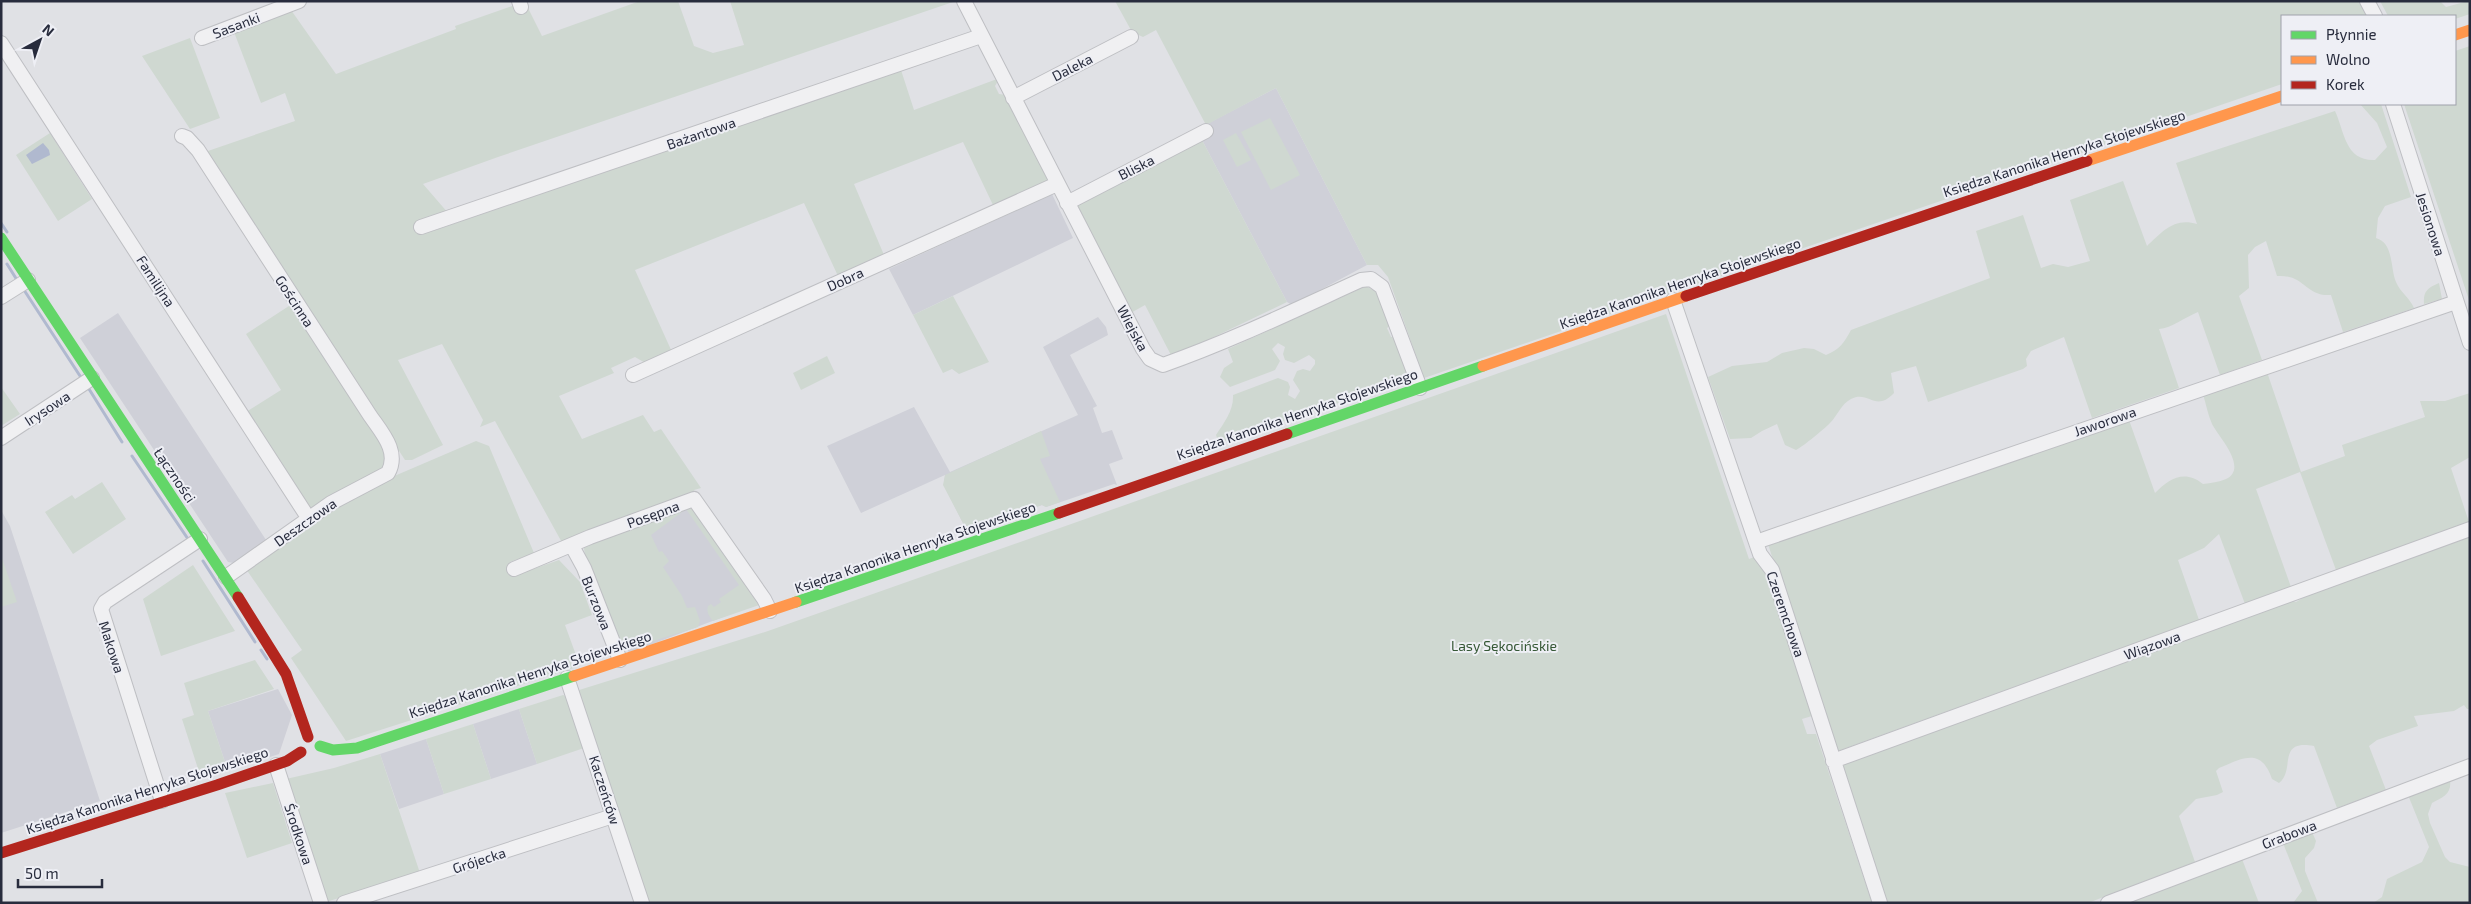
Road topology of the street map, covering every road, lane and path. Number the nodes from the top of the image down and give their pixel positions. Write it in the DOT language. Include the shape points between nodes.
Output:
graph roads {
  1 [pos="299,1"];
  2 [pos="964,1"];
  3 [pos="2367,1"];
  4 [pos="2374,15"];
  5 [pos="2470,30"];
  6 [pos="2456,34"];
  7 [pos="981,36"];
  8 [pos="1131,37"];
  9 [pos="202,38"];
  10 [pos="1,44"];
  11 [pos="2281,96"];
  12 [pos="1013,98"];
  13 [pos="2393,105"];
  14 [pos="1206,131"];
  15 [pos="182,136"];
  16 [pos="1057,184"];
  17 [pos="1066,203"];
  18 [pos="421,227"];
  19 [pos="1,238"];
  20 [pos="28,280"];
  21 [pos="1,297"];
  22 [pos="1673,300"];
  23 [pos="2456,302"];
  24 [pos="2470,343"];
  25 [pos="633,375"];
  26 [pos="92,378"];
  27 [pos="1420,388"];
  28 [pos="1,438"];
  29 [pos="388,473"];
  30 [pos="309,519"];
  31 [pos="2470,530"];
  32 [pos="200,539"];
  33 [pos="1756,542"];
  34 [pos="572,546"];
  35 [pos="514,569"];
  36 [pos="226,577"];
  37 [pos="770,611"];
  38 [pos="620,660"];
  39 [pos="567,678"];
  40 [pos="308,737"];
  41 [pos="312,753"];
  42 [pos="1833,761"];
  43 [pos="276,765"];
  44 [pos="2470,766"];
  45 [pos="162,801"];
  46 [pos="614,816"];
  47 [pos="1,853"];
  48 [pos="321,903"];
  49 [pos="344,903"];
  50 [pos="642,903"];
  51 [pos="1880,903"];
  52 [pos="2108,903"];
  1 -- 9 [label="street, Sasanki"];
  2 -- 7 [label="street, Wiejska"];
  3 -- 4 [label="street"];
  5 -- 6 [label="street"];
  7 -- 12 [label="street, Wiejska"];
  7 -- 18 [label="street, Bażantowa"];
  8 -- 12 [label="street, Daleka"];
  10 -- 30 [label="street, Familijna"];
  11 -- 22 [label="street, Księdza Kanonika Henryka Słojewskiego"];
  12 -- 16 [label="street, Wiejska"];
  13 -- 23 [label="street, Jesionowa"];
  14 -- 17 [label="street, Bliska"];
  15 -- 29 [label="street, Gościnna" via="198,150 389,444 393,464"];
  16 -- 17 [label="street, Wiejska"];
  16 -- 25 [label="street, Dobra"];
  17 -- 27 [label="street, Wiejska" via="1143,349 1158,364 1215,346 1361,280 1371,279 1382,286"];
  19 -- 20 [label="street, Łączności"];
  20 -- 21 [label="street"];
  20 -- 26 [label="street, Łączności"];
  22 -- 27 [label="street, Księdza Kanonika Henryka Słojewskiego"];
  22 -- 33 [label="street, Czeremchowa"];
  23 -- 24 [label="street, Jesionowa"];
  23 -- 33 [label="street, Jaworowa"];
  26 -- 28 [label="street, Irysowa"];
  26 -- 32 [label="street, Łączności"];
  27 -- 37 [label="street, Księdza Kanonika Henryka Słojewskiego"];
  29 -- 30 [label="street, Deszczowa" via="345,494"];
  30 -- 36 [label="street, Deszczowa"];
  31 -- 42 [label="street, Wiązowa"];
  32 -- 36 [label="street, Łączności"];
  32 -- 45 [label="street, Makowa" via="105,602 102,608 103,620"];
  33 -- 42 [label="street, Czeremchowa" via="1761,557 1772,570"];
  34 -- 35 [label="street, Posępna"];
  34 -- 37 [label="street, Posępna" via="694,499"];
  34 -- 38 [label="street, Burzowa" via="584,568"];
  36 -- 40 [label="street, Łączności" via="286,674"];
  37 -- 38 [label="street, Księdza Kanonika Henryka Słojewskiego"];
  38 -- 39 [label="street, Księdza Kanonika Henryka Słojewskiego"];
  39 -- 41 [label="street, Księdza Kanonika Henryka Słojewskiego" via="357,748"];
  39 -- 46 [label="street, Kaczeńców"];
  40 -- 41 [label="street" via="316,738"];
  40 -- 41 [label="street" via="301,743"];
  41 -- 43 [label="street, Księdza Kanonika Henryka Słojewskiego"];
  42 -- 51 [label="street, Czeremchowa"];
  43 -- 45 [label="street, Księdza Kanonika Henryka Słojewskiego"];
  43 -- 48 [label="street, Środkowa"];
  44 -- 52 [label="street, Grabowa"];
  45 -- 47 [label="street, Księdza Kanonika Henryka Słojewskiego"];
  46 -- 49 [label="street, Grójecka"];
  46 -- 50 [label="street, Kaczeńców"];
}
